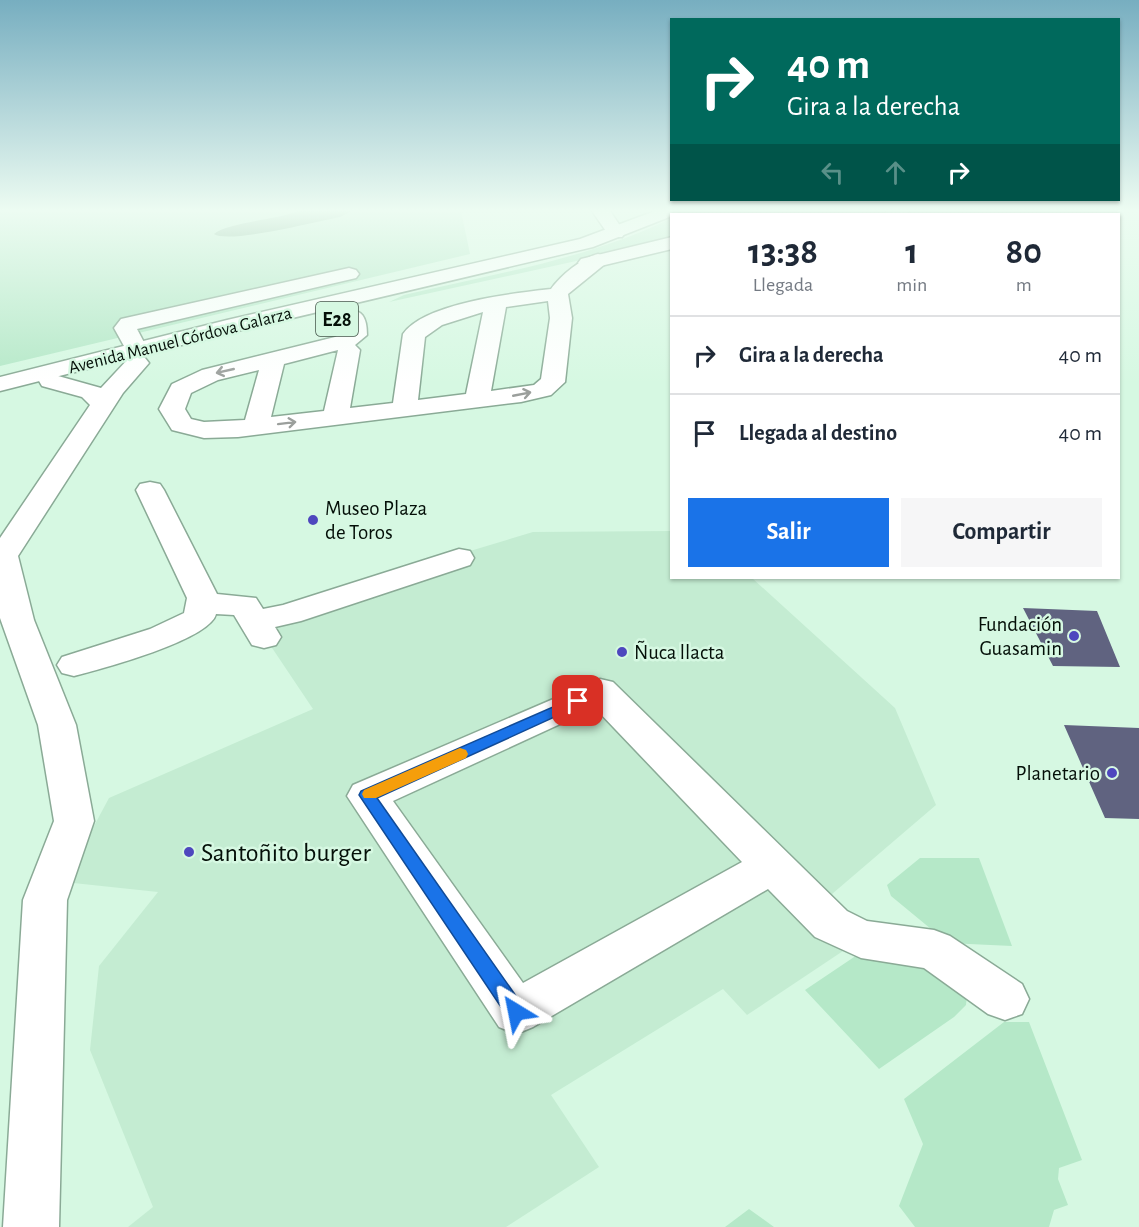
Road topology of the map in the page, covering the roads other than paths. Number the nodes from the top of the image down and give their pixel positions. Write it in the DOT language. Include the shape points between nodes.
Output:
graph roads {
  1 [pos="490,268"];
  2 [pos="557,268"];
  3 [pos="587,268"];
  4 [pos="349,274"];
  5 [pos="558,294"];
  6 [pos="496,302"];
  7 [pos="364,307"];
  8 [pos="349,350"];
  9 [pos="137,356"];
  10 [pos="274,360"];
  11 [pos="51,381"];
  12 [pos="0,384"];
  13 [pos="0,391"];
  14 [pos="477,400"];
  15 [pos="104,405"];
  16 [pos="405,409"];
  17 [pos="335,418"];
  18 [pos="257,427"];
  19 [pos="150,490"];
  20 [pos="459,558"];
  21 [pos="201,604"];
  22 [pos="74,665"];
  23 [pos="773,865"];
  24 [pos="1005,999"];
  25 [pos="31,1227"];
  1 -- 7 [label="main road, Avenida Manuel Córdova Galarza / E28"];
  2 -- 7 [label="main road, Avenida Manuel Córdova Galarza / E28"];
  3 -- 5 [label="main road"];
  4 -- 9 [label="main road" via="129,324 125,328"];
  5 -- 6 [label="main road"];
  14 -- 5 [label="main road, one-way" via="521,395 542,390 553,382 561,318"];
  6 -- 14 [label="main road"];
  6 -- 16 [label="main road" via="434,320 414,334"];
  7 -- 9 [label="main road, Avenida Manuel Córdova Galarza / E28"];
  7 -- 10 [label="main road" via="356,321 356,335"];
  8 -- 17 [label="main road"];
  9 -- 11 [label="main road, Avenida Manuel Córdova Galarza / E28"];
  9 -- 12 [label="main road, Avenida Manuel Córdova Galarza / E28"];
  9 -- 15 [label="main road"];
  10 -- 18 [label="main road"];
  10 -- 18 [label="main road, one-way" via="210,375 181,389 172,409 181,425 204,430"];
  11 -- 13 [label="main road, Avenida Manuel Córdova Galarza / E28"];
  11 -- 15 [label="main road" via="91,392"];
  14 -- 16 [label="main road"];
  15 -- 25 [label="main road" via="3,556 17,620 57,725 74,821 45,900"];
  16 -- 17 [label="main road"];
  18 -- 17 [label="main road, one-way"];
  19 -- 21 [label="main road" via="203,598"];
  20 -- 21 [label="main road" via="289,614 259,629 244,605"];
  21 -- 22 [label="main road" via="199,618 162,637"];
  23 -- 23 [label="main road" via="600,691 367,795 516,1012"];
  23 -- 24 [label="main road" via="831,924 861,939 934,950"];
}
